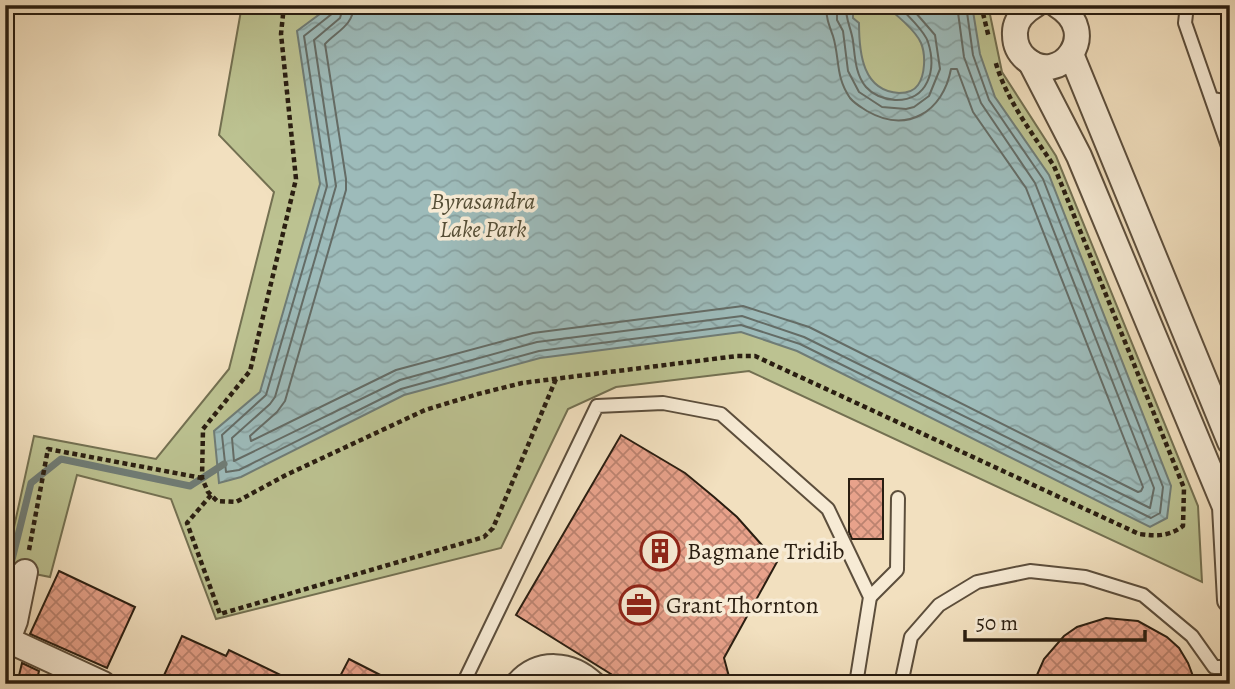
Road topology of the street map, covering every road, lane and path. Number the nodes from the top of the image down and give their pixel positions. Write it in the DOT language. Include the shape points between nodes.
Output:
graph roads {
  1 [pos="285,5"];
  2 [pos="981,5"];
  3 [pos="1187,5"];
  4 [pos="1029,7"];
  5 [pos="1068,10"];
  6 [pos="991,46"];
  7 [pos="1071,54"];
  8 [pos="993,55"];
  9 [pos="1031,63"];
  10 [pos="1212,99"];
  11 [pos="1230,102"];
  12 [pos="1230,152"];
  13 [pos="556,379"];
  14 [pos="1230,442"];
  15 [pos="202,478"];
  16 [pos="211,495"];
  17 [pos="898,498"];
  18 [pos="25,572"];
  19 [pos="870,597"];
  20 [pos="1230,600"];
  21 [pos="7,643"];
  22 [pos="1230,667"];
  23 [pos="103,684"];
  24 [pos="463,684"];
  25 [pos="518,684"];
  26 [pos="593,684"];
  27 [pos="856,684"];
  28 [pos="901,684"];
  1 -- 15 [label="path" via="281,34 296,179 250,371 203,429"];
  2 -- 6 [label="path"];
  3 -- 10 [label="lane" via="1185,23"];
  4 -- 9 [label="street" via="1014,38"];
  5 -- 7 [label="street" via="1078,36"];
  7 -- 9 [label="street" via="1057,65"];
  7 -- 14 [label="street"];
  8 -- 13 [label="path" via="999,74 1054,166 1184,488 1183,526 1165,536 1139,534 755,356"];
  9 -- 20 [label="street" via="1079,156 1225,507"];
  10 -- 11 [label="lane"];
  10 -- 12 [label="lane"];
  13 -- 16 [label="path" via="522,383 425,411 236,502 217,501"];
  13 -- 16 [label="path" via="493,528 484,537 220,614 187,523"];
  15 -- 16 [label="path"];
  15 -- 18 [label="path" via="48,449"];
  17 -- 19 [label="lane" via="897,570"];
  18 -- 21 [label="street"];
  19 -- 24 [label="lane" via="828,509 721,414 663,403 597,406"];
  19 -- 27 [label="lane"];
  21 -- 23 [label="street"];
  22 -- 28 [label="lane" via="1214,667 1192,636 1143,595 1085,577 1030,571 977,582 939,605 911,637"];
  25 -- 26 [label="street" via="534,671 560,667"];
}
